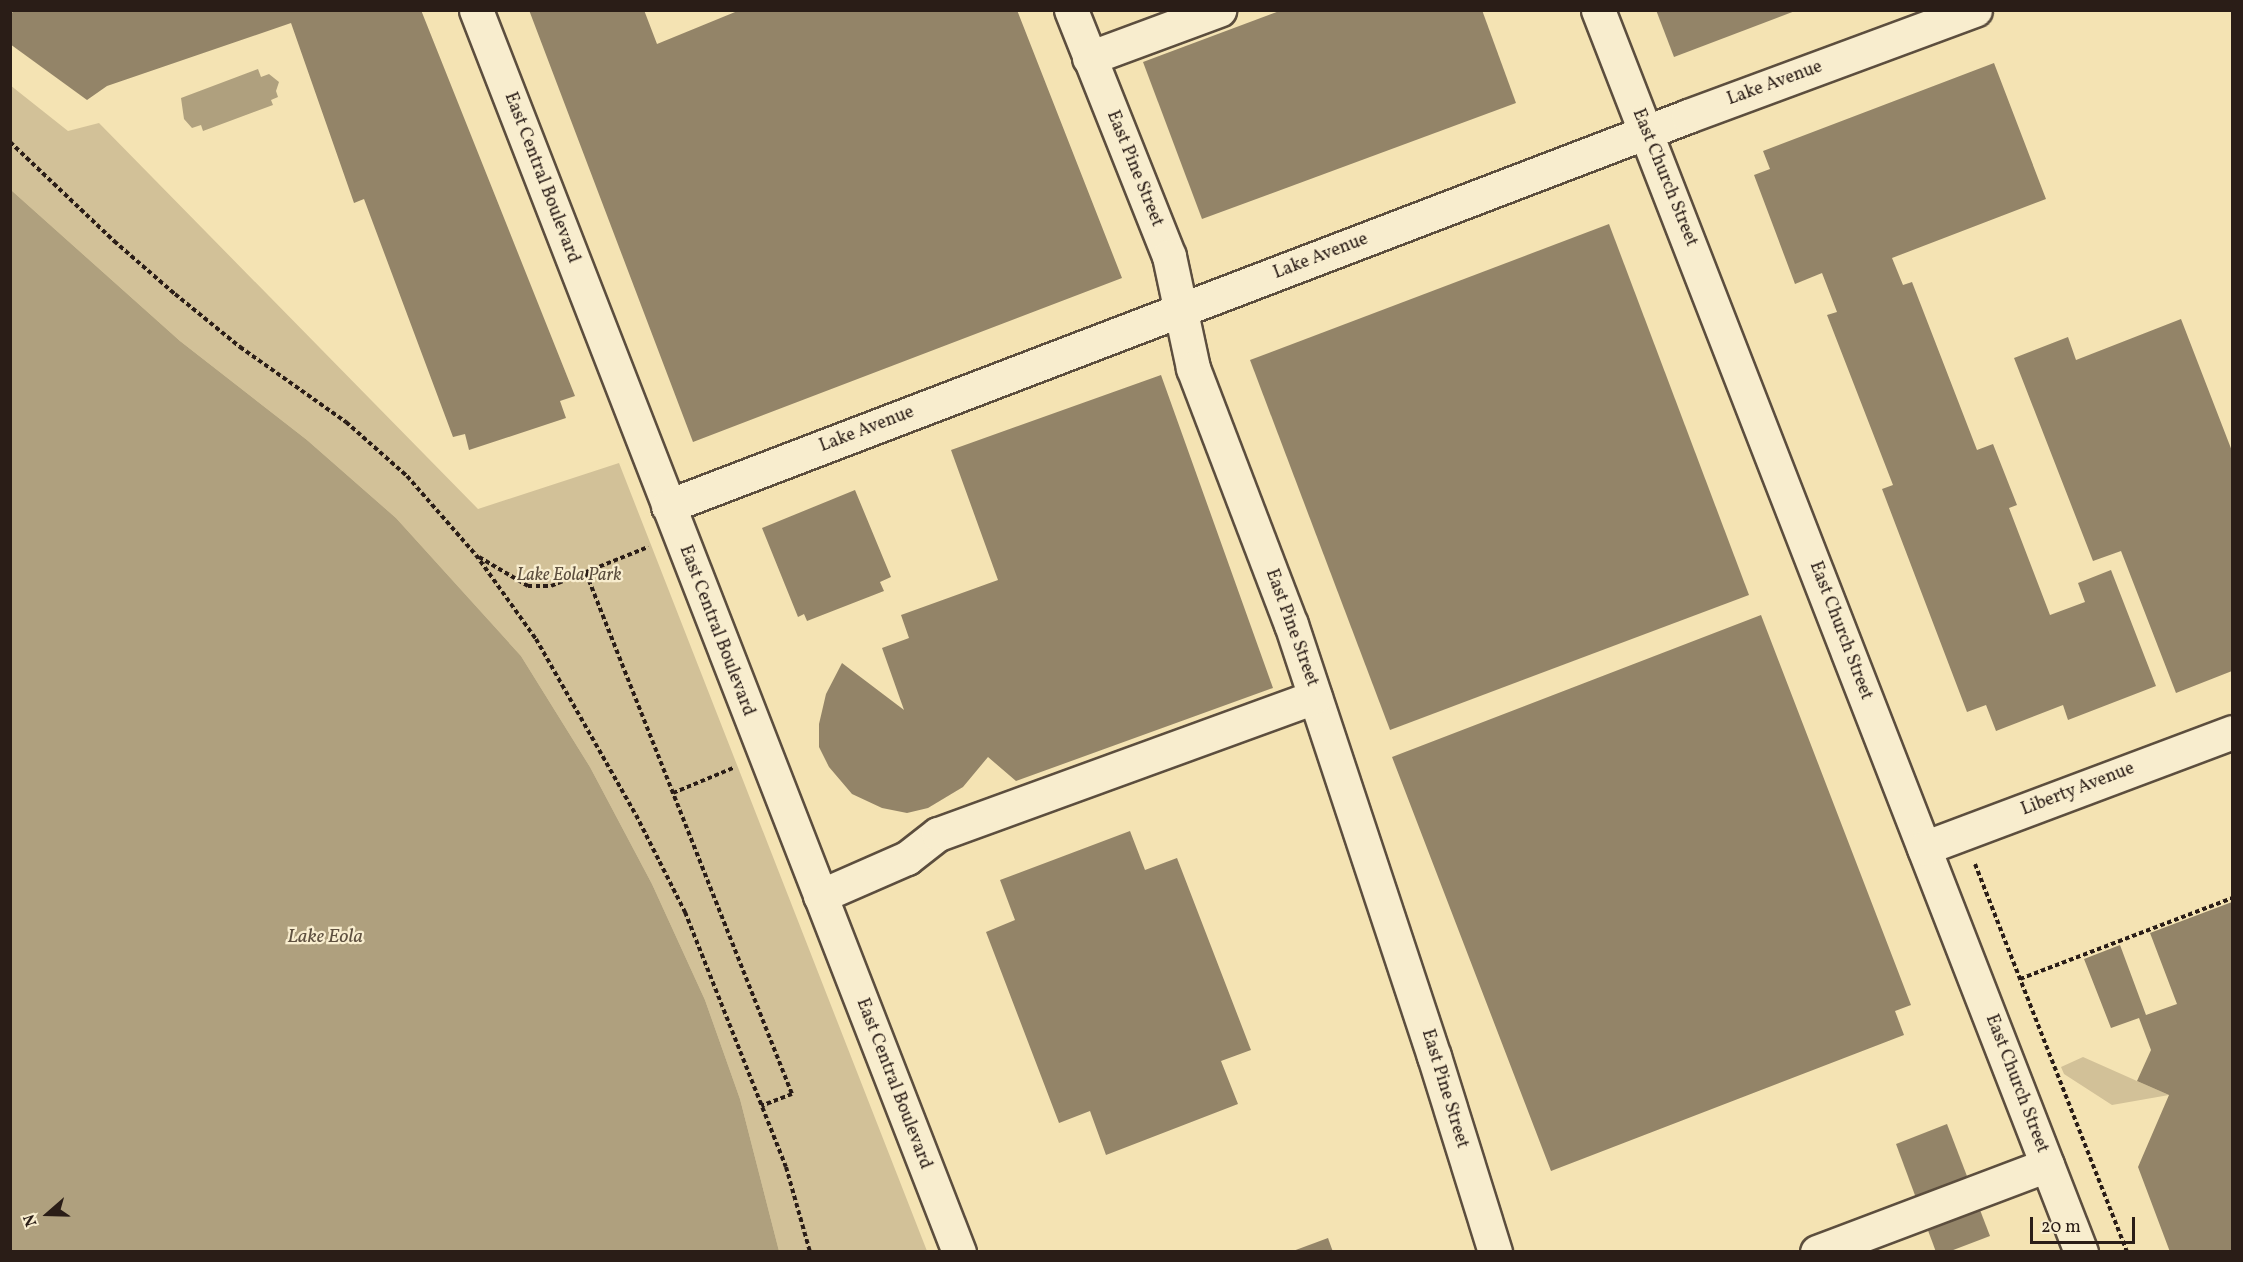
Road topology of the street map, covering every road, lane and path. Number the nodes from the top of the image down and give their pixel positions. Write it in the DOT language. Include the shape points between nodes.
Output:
graph roads {
  1 [pos="476,10"];
  2 [pos="1071,10"];
  3 [pos="1219,10"];
  4 [pos="1598,10"];
  5 [pos="1975,10"];
  6 [pos="1089,58"];
  7 [pos="1646,132"];
  8 [pos="10,142"];
  9 [pos="1180,310"];
  10 [pos="668,506"];
  11 [pos="648,548"];
  12 [pos="476,555"];
  13 [pos="586,573"];
  14 [pos="1315,697"];
  15 [pos="2232,732"];
  16 [pos="734,767"];
  17 [pos="673,793"];
  18 [pos="1924,848"];
  19 [pos="1972,858"];
  20 [pos="820,896"];
  21 [pos="2232,898"];
  22 [pos="2020,979"];
  23 [pos="761,1106"];
  24 [pos="2047,1165"];
  25 [pos="810,1251"];
  26 [pos="958,1251"];
  27 [pos="1495,1251"];
  28 [pos="1817,1251"];
  29 [pos="2081,1251"];
  30 [pos="2127,1251"];
  1 -- 10 [label="street, East Central Boulevard"];
  2 -- 6 [label="street, East Pine Street"];
  3 -- 6 [label="street"];
  4 -- 7 [label="street, East Church Street"];
  5 -- 7 [label="street, Lake Avenue"];
  6 -- 9 [label="street, East Pine Street" via="1169,256"];
  7 -- 9 [label="street, Lake Avenue"];
  7 -- 18 [label="street, East Church Street"];
  8 -- 12 [label="path" via="175,294 346,422 407,476"];
  9 -- 10 [label="street, Lake Avenue"];
  9 -- 14 [label="street, East Pine Street" via="1193,368"];
  10 -- 20 [label="street, East Central Boulevard"];
  11 -- 13 [label="path"];
  12 -- 13 [label="path" via="528,586 551,586"];
  12 -- 23 [label="path" via="536,639 636,815 685,912"];
  13 -- 17 [label="path"];
  14 -- 20 [label="street" via="938,834 907,858"];
  14 -- 27 [label="street, East Pine Street"];
  15 -- 18 [label="street, Liberty Avenue"];
  16 -- 17 [label="path"];
  17 -- 23 [label="path" via="792,1094"];
  18 -- 24 [label="street, East Church Street"];
  19 -- 22 [label="path"];
  20 -- 26 [label="street, East Central Boulevard"];
  21 -- 22 [label="path"];
  22 -- 30 [label="path"];
  23 -- 25 [label="path" via="786,1167"];
  24 -- 28 [label="street"];
  24 -- 29 [label="street, East Church Street"];
}
